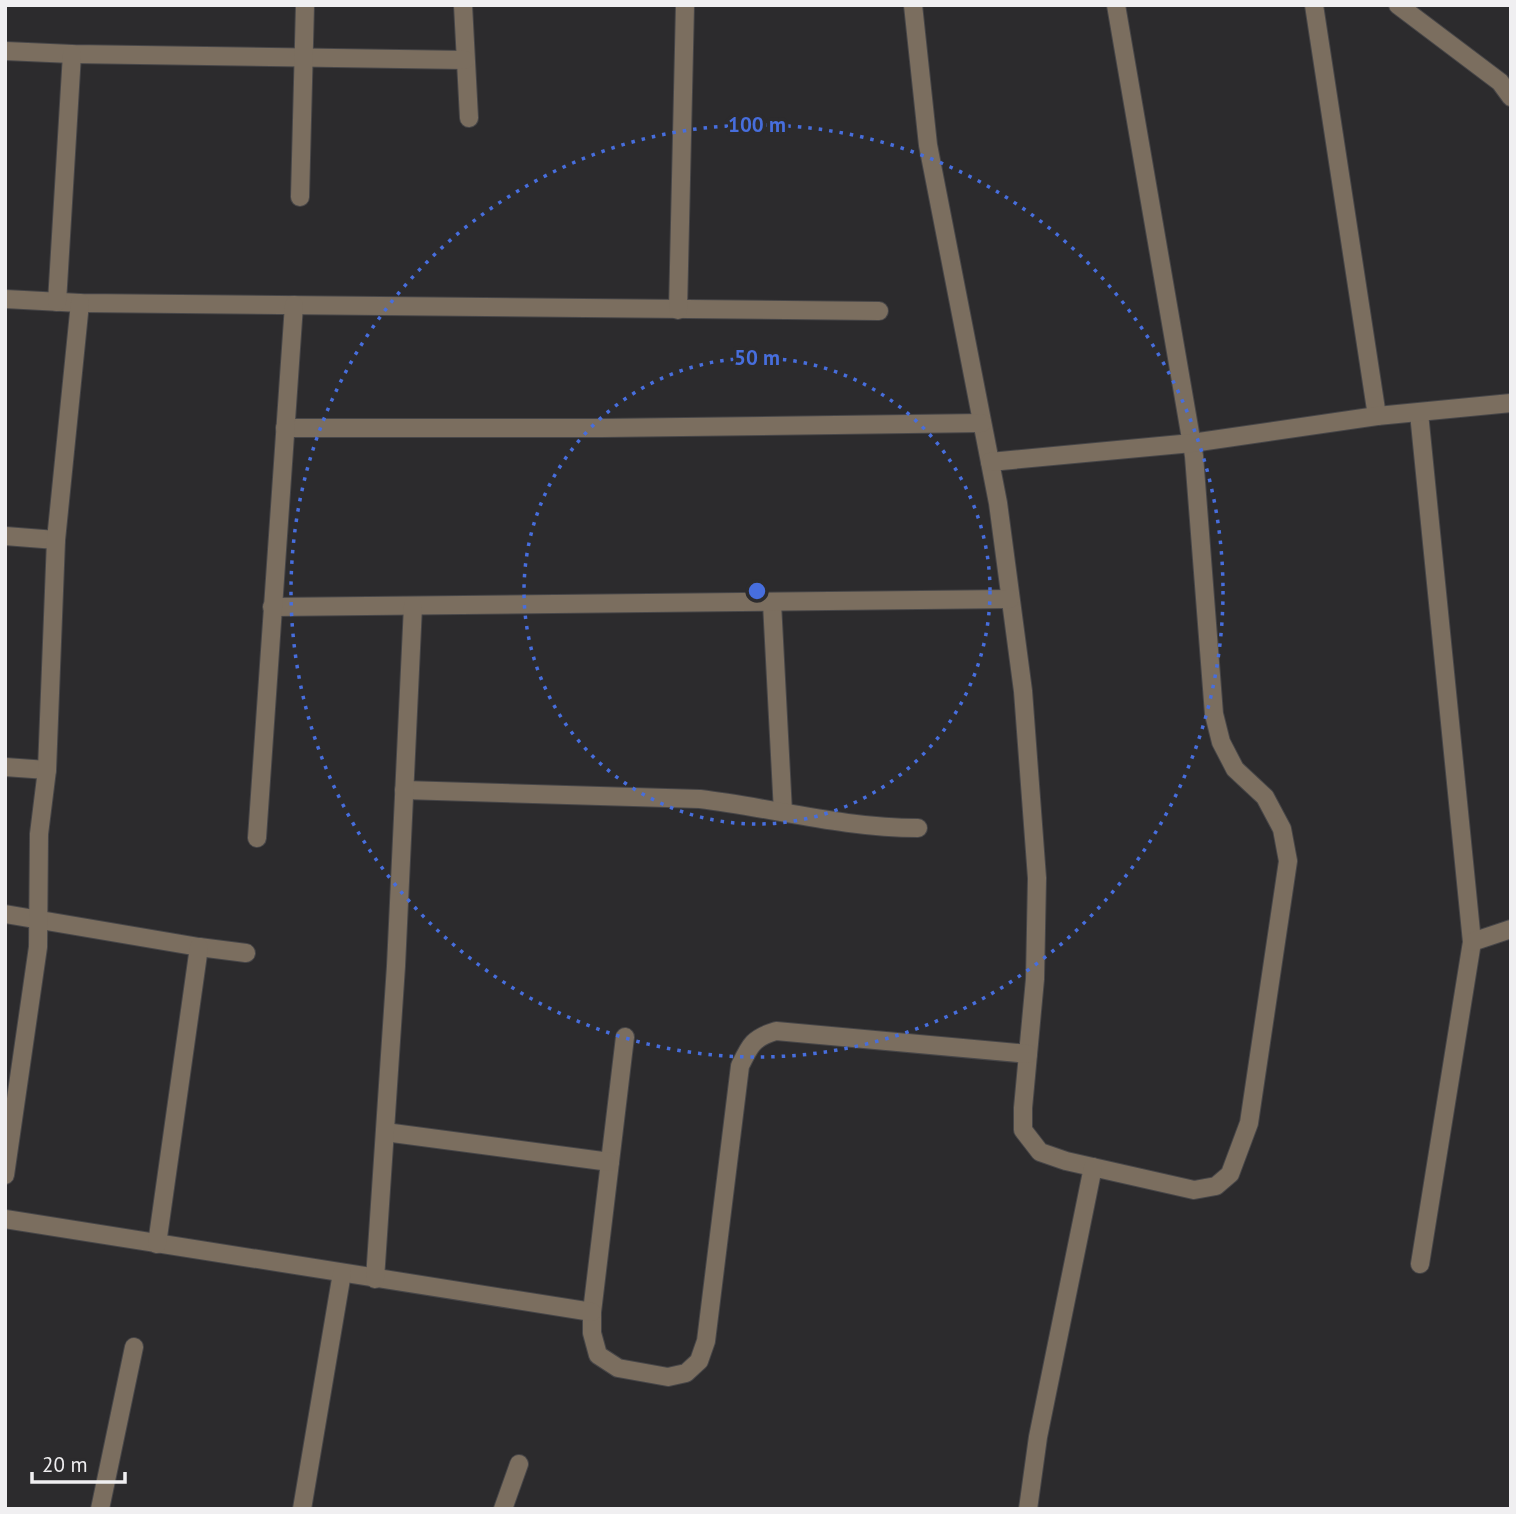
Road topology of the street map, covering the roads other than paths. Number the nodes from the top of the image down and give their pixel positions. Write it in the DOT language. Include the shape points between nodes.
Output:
graph roads {
  1 [pos="305,5"];
  2 [pos="463,5"];
  3 [pos="685,5"];
  4 [pos="912,5"];
  5 [pos="1116,5"];
  6 [pos="1398,5"];
  7 [pos="1318,6"];
  8 [pos="5,51"];
  9 [pos="72,54"];
  10 [pos="304,58"];
  11 [pos="465,60"];
  12 [pos="1511,97"];
  13 [pos="468,118"];
  14 [pos="300,197"];
  15 [pos="5,299"];
  16 [pos="57,302"];
  17 [pos="80,303"];
  18 [pos="294,305"];
  19 [pos="678,310"];
  20 [pos="879,311"];
  21 [pos="1511,403"];
  22 [pos="1419,413"];
  23 [pos="1377,415"];
  24 [pos="982,424"];
  25 [pos="285,428"];
  26 [pos="1192,443"];
  27 [pos="990,462"];
  28 [pos="5,536"];
  29 [pos="56,540"];
  30 [pos="1010,599"];
  31 [pos="772,603"];
  32 [pos="413,606"];
  33 [pos="272,607"];
  34 [pos="5,767"];
  35 [pos="47,770"];
  36 [pos="404,790"];
  37 [pos="783,812"];
  38 [pos="918,828"];
  39 [pos="257,838"];
  40 [pos="5,914"];
  41 [pos="38,919"];
  42 [pos="1511,929"];
  43 [pos="1472,942"];
  44 [pos="199,947"];
  45 [pos="246,953"];
  46 [pos="625,1037"];
  47 [pos="1028,1054"];
  48 [pos="384,1132"];
  49 [pos="610,1162"];
  50 [pos="1093,1167"];
  51 [pos="5,1175"];
  52 [pos="5,1219"];
  53 [pos="157,1244"];
  54 [pos="1420,1264"];
  55 [pos="342,1273"];
  56 [pos="375,1279"];
  57 [pos="592,1312"];
  58 [pos="134,1347"];
  59 [pos="519,1464"];
  60 [pos="100,1509"];
  61 [pos="302,1509"];
  62 [pos="503,1509"];
  63 [pos="1028,1509"];
  1 -- 10 [label="street"];
  2 -- 11 [label="street"];
  3 -- 19 [label="street"];
  4 -- 24 [label="street" via="928,145"];
  5 -- 26 [label="street"];
  6 -- 12 [label="street" via="1500,82"];
  7 -- 23 [label="street"];
  8 -- 9 [label="street"];
  9 -- 10 [label="street"];
  9 -- 16 [label="street"];
  10 -- 11 [label="street"];
  10 -- 14 [label="street"];
  11 -- 13 [label="street"];
  15 -- 16 [label="street"];
  16 -- 17 [label="street"];
  17 -- 18 [label="street"];
  17 -- 29 [label="street"];
  18 -- 19 [label="street"];
  18 -- 25 [label="street"];
  19 -- 20 [label="street"];
  21 -- 22 [label="street"];
  22 -- 23 [label="street"];
  22 -- 43 [label="street"];
  23 -- 26 [label="street"];
  24 -- 25 [label="street"];
  24 -- 27 [label="street"];
  25 -- 33 [label="street"];
  26 -- 27 [label="street"];
  26 -- 50 [label="street" via="1214,714 1235,769 1265,797 1282,829 1288,860 1250,1123 1230,1174 1216,1186 1194,1190"];
  27 -- 30 [label="street"];
  28 -- 29 [label="street"];
  29 -- 35 [label="street"];
  30 -- 31 [label="street"];
  30 -- 47 [label="street" via="1023,691 1037,878"];
  31 -- 32 [label="street"];
  31 -- 37 [label="street"];
  32 -- 33 [label="street"];
  32 -- 36 [label="street"];
  33 -- 39 [label="street"];
  34 -- 35 [label="street"];
  35 -- 41 [label="street" via="39,834"];
  36 -- 37 [label="street" via="700,799"];
  36 -- 48 [label="street"];
  37 -- 38 [label="street" via="880,828"];
  40 -- 41 [label="street"];
  41 -- 44 [label="street"];
  41 -- 51 [label="street" via="38,947"];
  42 -- 43 [label="street"];
  43 -- 54 [label="street"];
  44 -- 45 [label="street"];
  44 -- 53 [label="street"];
  46 -- 49 [label="street"];
  47 -- 50 [label="street" via="1023,1130 1040,1152"];
  47 -- 57 [label="street" via="776,1031 758,1037 740,1066 706,1341 699,1361 685,1373 668,1377 618,1368 598,1355"];
  48 -- 49 [label="street"];
  48 -- 56 [label="street"];
  49 -- 57 [label="street"];
  50 -- 63 [label="street" via="1038,1437"];
  52 -- 53 [label="street"];
  53 -- 55 [label="street"];
  55 -- 56 [label="street"];
  55 -- 61 [label="street"];
  56 -- 57 [label="street"];
  58 -- 60 [label="street"];
  59 -- 62 [label="street"];
}
